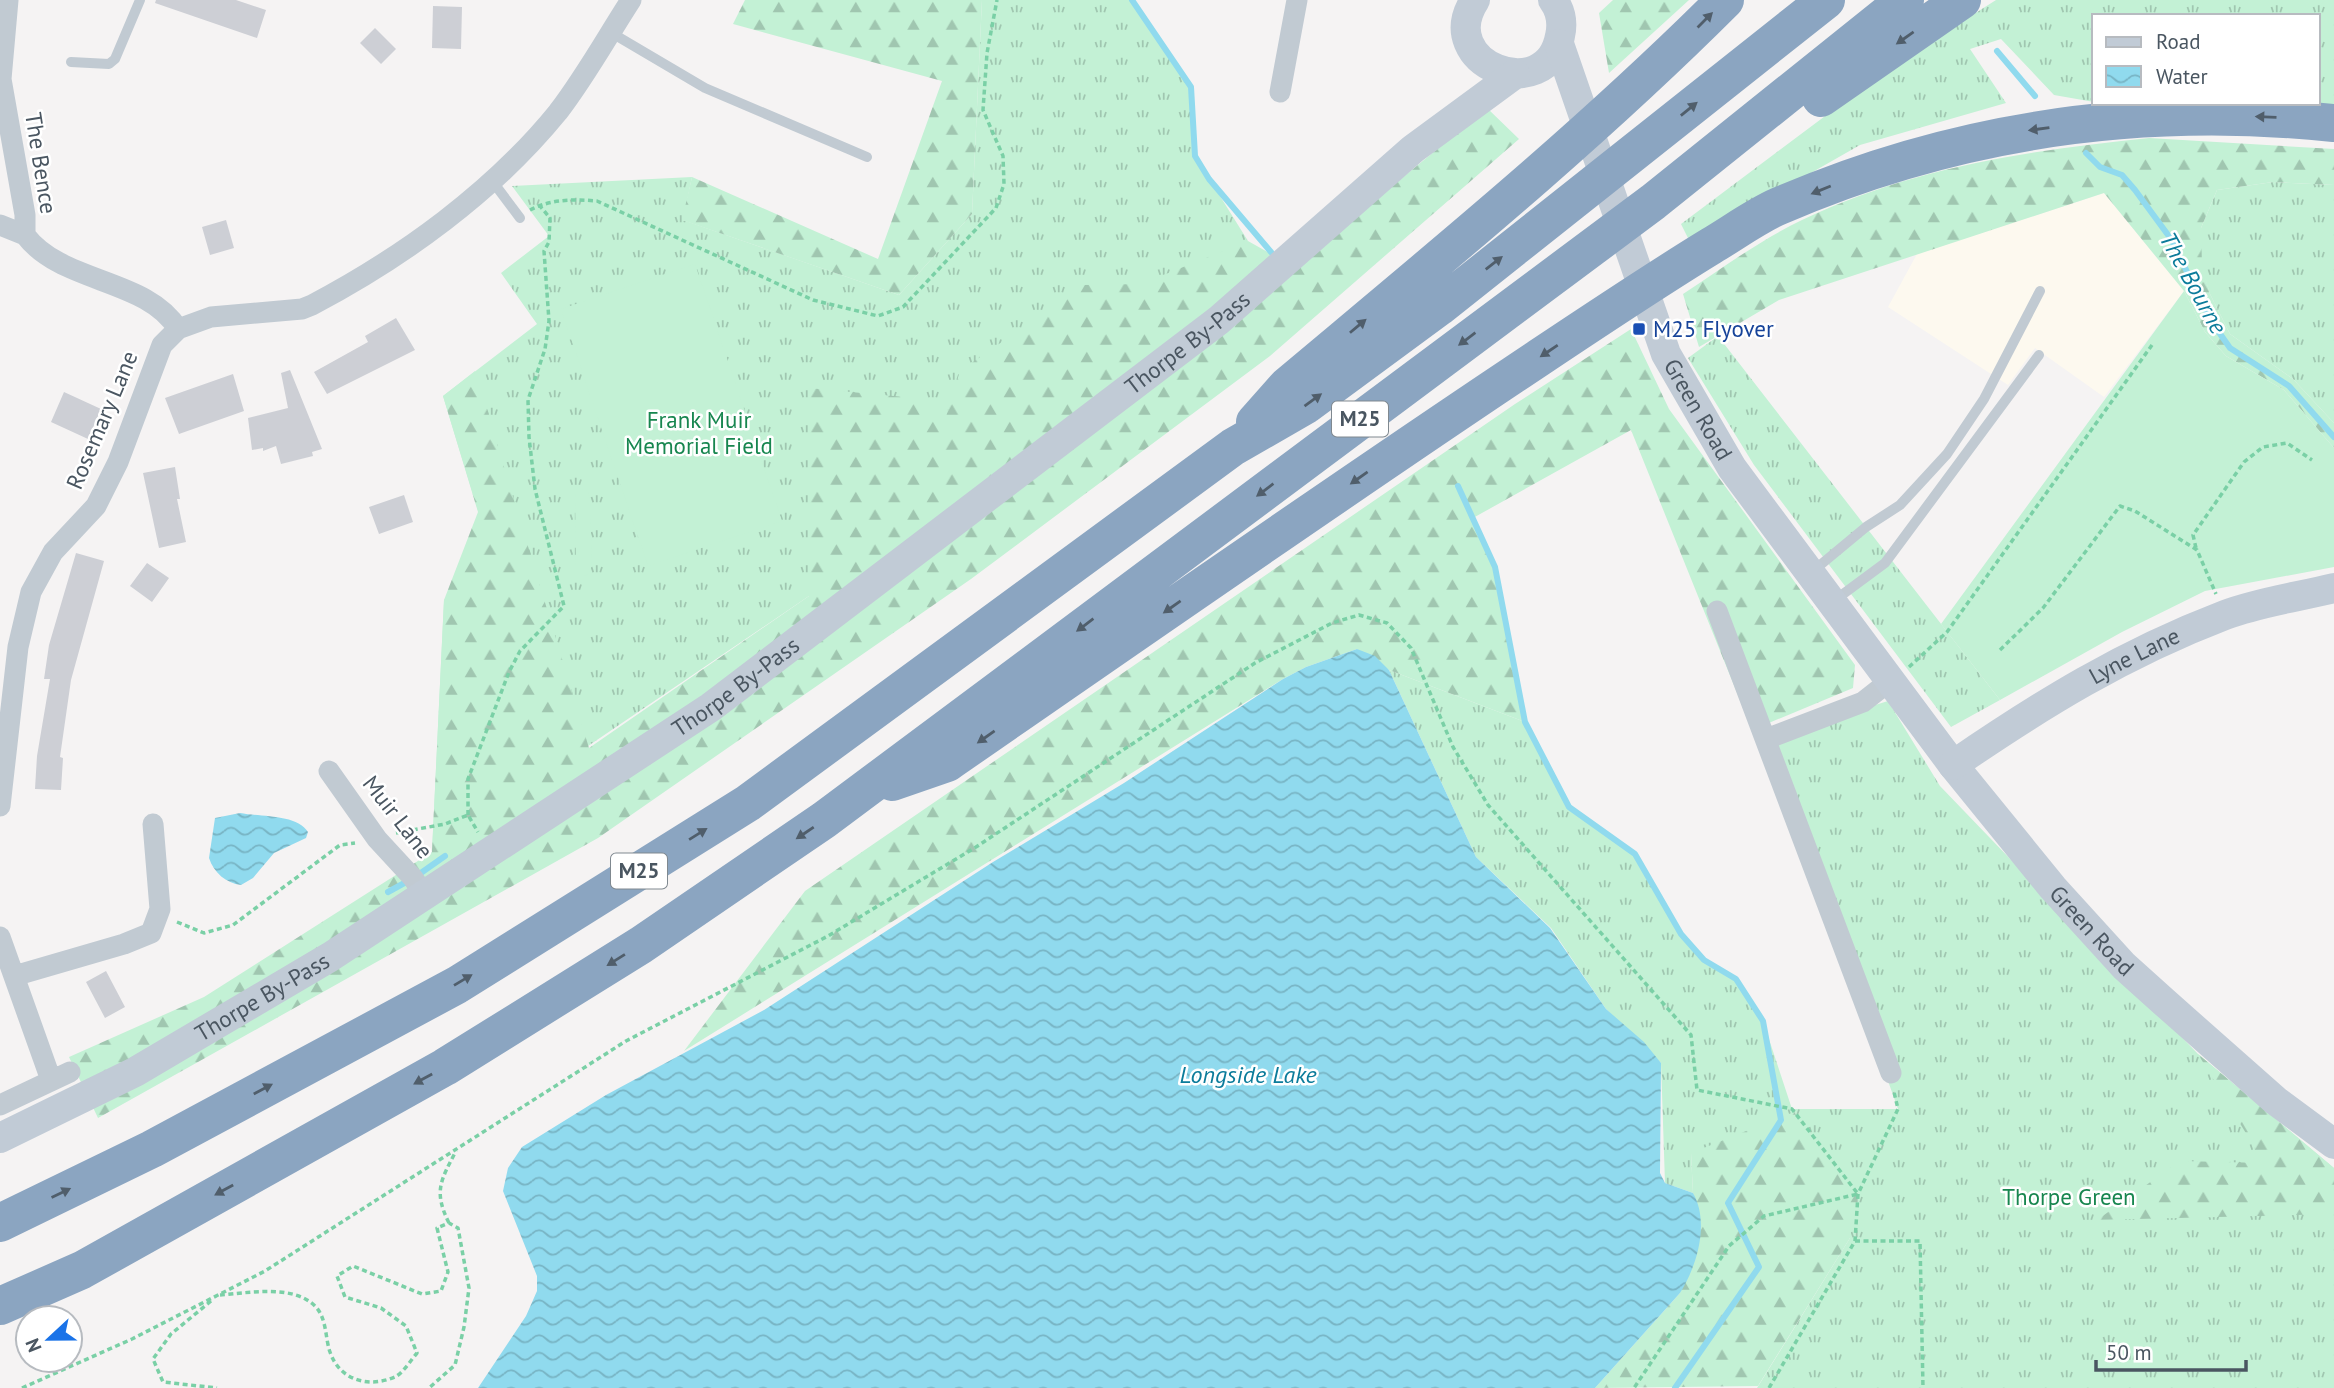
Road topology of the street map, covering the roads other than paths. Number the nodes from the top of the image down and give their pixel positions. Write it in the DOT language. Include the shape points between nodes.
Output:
graph roads {
  1 [pos="8,0"];
  2 [pos="139,0"];
  3 [pos="631,0"];
  4 [pos="1297,0"];
  5 [pos="1725,0"];
  6 [pos="1826,0"];
  7 [pos="1905,0"];
  8 [pos="1962,0"];
  9 [pos="1558,4"];
  10 [pos="1467,7"];
  11 [pos="610,32"];
  12 [pos="1559,44"];
  13 [pos="1475,53"];
  14 [pos="71,62"];
  15 [pos="1524,72"];
  16 [pos="1,79"];
  17 [pos="1280,92"];
  18 [pos="1576,100"];
  19 [pos="2334,123"];
  20 [pos="1413,149"];
  21 [pos="867,157"];
  22 [pos="493,182"];
  23 [pos="1653,202"];
  24 [pos="520,218"];
  25 [pos="0,225"];
  26 [pos="25,235"];
  27 [pos="2040,291"];
  28 [pos="178,329"];
  29 [pos="2039,355"];
  30 [pos="1233,447"];
  31 [pos="1810,572"];
  32 [pos="2334,589"];
  33 [pos="1832,602"];
  34 [pos="1717,611"];
  35 [pos="8,668"];
  36 [pos="1891,680"];
  37 [pos="1766,738"];
  38 [pos="1953,765"];
  39 [pos="330,771"];
  40 [pos="860,793"];
  41 [pos="0,806"];
  42 [pos="153,824"];
  43 [pos="425,896"];
  44 [pos="0,937"];
  45 [pos="14,975"];
  46 [pos="1891,1073"];
  47 [pos="0,1105"];
  48 [pos="0,1138"];
  49 [pos="2334,1144"];
  50 [pos="0,1223"];
  51 [pos="0,1306"];
  1 -- 16 [label="street, The Bence"];
  2 -- 14 [label="lane" via="115,59 109,64"];
  3 -- 11 [label="street"];
  4 -- 17 [label="street"];
  30 -- 5 [label="highway, one-way" via="1287,386 1544,166"];
  30 -- 6 [label="highway, M25, one-way" via="1306,405"];
  7 -- 23 [label="highway, M25"];
  8 -- 23 [label="highway, one-way" via="1720,169"];
  9 -- 12 [label="main road, Green Road"];
  10 -- 13 [label="main road" via="1470,45"];
  11 -- 21 [label="lane" via="705,88"];
  11 -- 22 [label="street" via="559,110"];
  12 -- 15 [label="main road, Thorpe By-Pass" via="1548,60"];
  12 -- 18 [label="main road, Green Road"];
  13 -- 15 [label="main road" via="1496,71"];
  13 -- 20 [label="main road, Thorpe By-Pass" via="1469,76 1448,110"];
  15 -- 18 [label="main road"];
  15 -- 20 [label="main road, Thorpe By-Pass"];
  16 -- 26 [label="street, The Bence"];
  18 -- 31 [label="main road, Green Road" via="1666,354 1732,468"];
  19 -- 40 [label="highway, one-way" via="2269,116 2170,116 2009,133 1931,152 1775,208 1411,441 947,764"];
  20 -- 43 [label="main road, Thorpe By-Pass" via="1219,320 895,569 711,706"];
  22 -- 24 [label="lane"];
  22 -- 28 [label="street" via="445,220 312,305 211,317"];
  23 -- 40 [label="highway, M25, one-way"];
  25 -- 26 [label="street"];
  26 -- 28 [label="street, The Bence" via="43,256 157,305"];
  27 -- 31 [label="lane" via="1984,399 1947,454 1900,505"];
  28 -- 35 [label="street, Rosemary Lane" via="162,345 151,367 118,462 96,506 41,570"];
  29 -- 33 [label="lane" via="1885,563"];
  50 -- 30 [label="highway, M25, one-way" via="152,1149 457,985 748,803"];
  31 -- 33 [label="main road, Green Road"];
  32 -- 38 [label="main road, Lyne Lane" via="2227,614 2110,664"];
  33 -- 36 [label="main road, Green Road"];
  34 -- 37 [label="street"];
  35 -- 41 [label="street, Rosemary Lane"];
  36 -- 37 [label="street" via="1863,702"];
  36 -- 38 [label="main road, Green Road"];
  37 -- 46 [label="street"];
  38 -- 49 [label="main road, Green Road" via="2053,888 2124,966 2276,1101"];
  39 -- 43 [label="street, Muir Lane" via="377,839"];
  40 -- 51 [label="highway, M25, one-way" via="641,945 445,1067 82,1269"];
  42 -- 45 [label="street" via="160,909 151,933"];
  43 -- 48 [label="main road, Thorpe By-Pass" via="135,1072"];
  44 -- 45 [label="street"];
  45 -- 47 [label="street" via="61,1076"];
}
